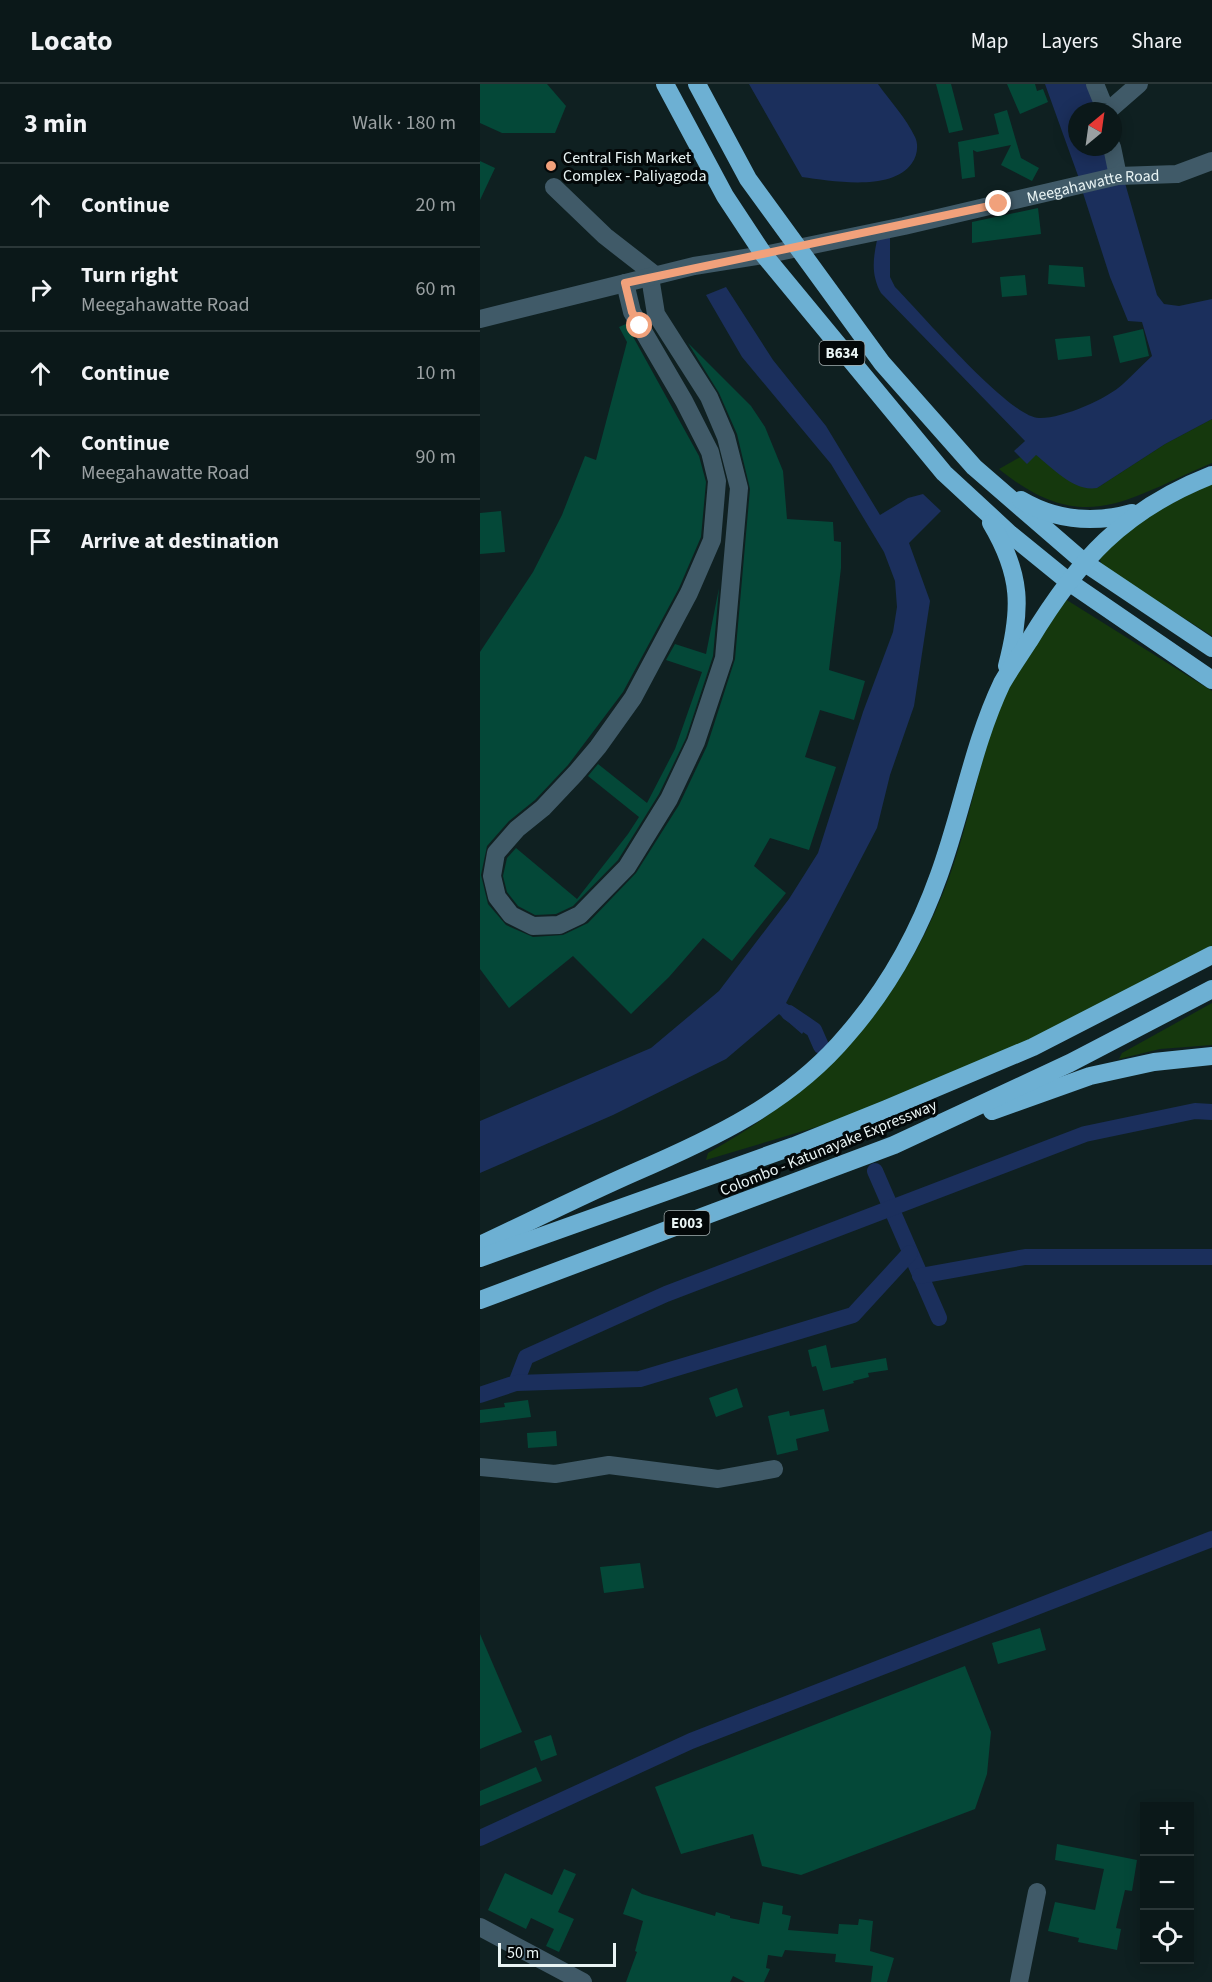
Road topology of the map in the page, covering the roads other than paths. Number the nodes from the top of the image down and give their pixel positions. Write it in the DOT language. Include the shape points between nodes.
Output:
graph roads {
  1 [pos="665,84"];
  2 [pos="697,84"];
  3 [pos="1095,84"];
  4 [pos="1139,84"];
  5 [pos="1103,102"];
  6 [pos="1118,102"];
  7 [pos="1114,156"];
  8 [pos="1212,161"];
  9 [pos="1118,176"];
  10 [pos="554,188"];
  11 [pos="798,248"];
  12 [pos="764,255"];
  13 [pos="652,276"];
  14 [pos="625,283"];
  15 [pos="480,320"];
  16 [pos="1212,476"];
  17 [pos="988,481"];
  18 [pos="1150,504"];
  19 [pos="983,510"];
  20 [pos="1084,563"];
  21 [pos="1069,582"];
  22 [pos="1212,648"];
  23 [pos="1209,678"];
  24 [pos="1003,682"];
  25 [pos="1212,955"];
  26 [pos="1212,989"];
  27 [pos="1212,1056"];
  28 [pos="894,1145"];
  29 [pos="480,1245"];
  30 [pos="480,1258"];
  31 [pos="480,1300"];
  32 [pos="480,1467"];
  33 [pos="774,1469"];
  34 [pos="1037,1892"];
  35 [pos="480,1927"];
  36 [pos="583,1982"];
  37 [pos="1019,1982"];
  1 -- 12 [label="highway, B634" via="725,196"];
  2 -- 11 [label="highway, B634" via="748,179"];
  3 -- 5 [label="street"];
  4 -- 6 [label="street"];
  7 -- 9 [label="street"];
  8 -- 9 [label="street, Meegahawatte Road" via="1177,174"];
  9 -- 11 [label="street, Meegahawatte Road"];
  10 -- 13 [label="street"];
  11 -- 12 [label="street, Meegahawatte Road"];
  11 -- 17 [label="highway, B634" via="882,363"];
  12 -- 13 [label="street"];
  12 -- 19 [label="highway, B634" via="912,437"];
  13 -- 14 [label="street"];
  13 -- 14 [label="street" via="656,315 709,398 726,437 739,488 724,658 696,742 669,798 627,867 580,915 559,926 533,926 511,915 497,897 492,876 496,853 576,773 633,698 689,593 712,540 717,481 710,452 632,312"];
  14 -- 15 [label="street"];
  16 -- 18 [label="highway"];
  17 -- 18 [label="highway" via="1057,517 1110,519"];
  17 -- 20 [label="highway, B634"];
  18 -- 20 [label="highway" via="1114,532"];
  19 -- 21 [label="highway, B634"];
  19 -- 24 [label="highway" via="1009,557 1018,600 1016,630"];
  20 -- 21 [label="highway"];
  20 -- 22 [label="highway, B634"];
  21 -- 23 [label="highway, B634"];
  21 -- 24 [label="highway" via="1058,592"];
  24 -- 29 [label="highway" via="940,875 921,920 882,991 845,1038 792,1088 728,1130"];
  25 -- 30 [label="highway, Colombo - Katunayake Expressway / E003" via="1033,1047 894,1106 794,1146"];
  26 -- 28 [label="highway, Colombo - Katunayake Expressway / E003" via="1070,1063"];
  27 -- 28 [label="highway" via="1154,1062 1090,1076"];
  28 -- 31 [label="highway, Colombo - Katunayake Expressway / E003"];
  32 -- 33 [label="street" via="555,1474 609,1465 718,1479"];
  34 -- 37 [label="street"];
  35 -- 36 [label="street"];
}
